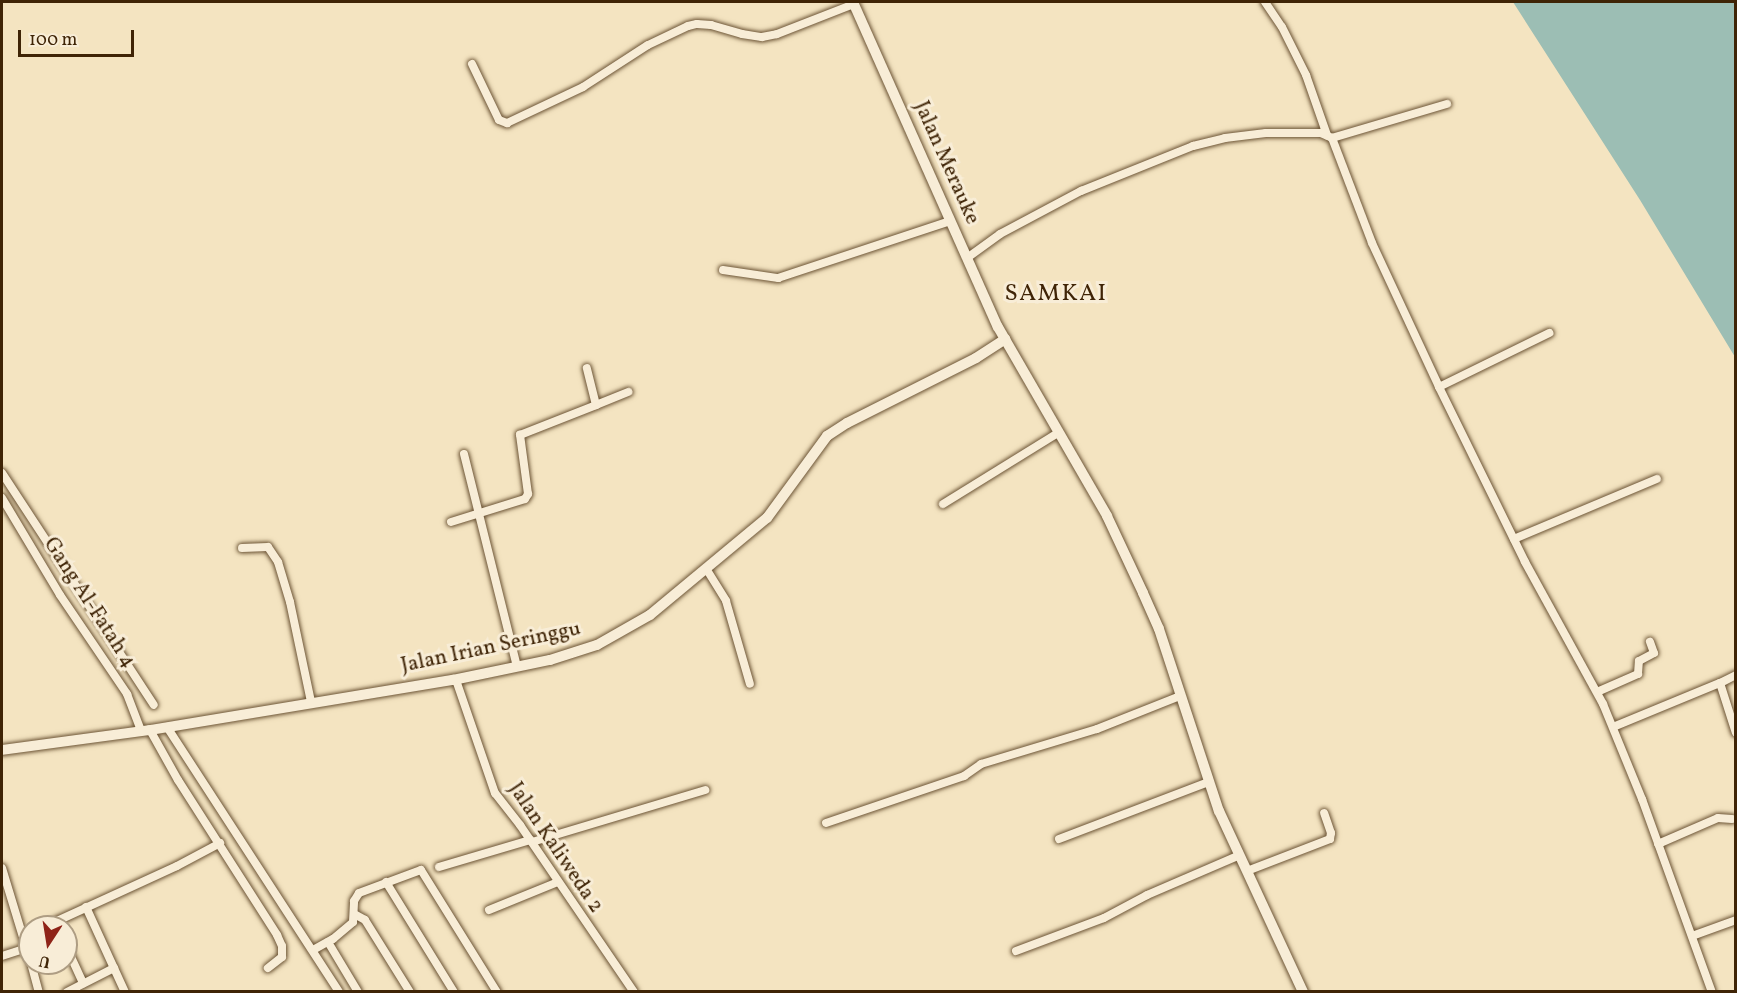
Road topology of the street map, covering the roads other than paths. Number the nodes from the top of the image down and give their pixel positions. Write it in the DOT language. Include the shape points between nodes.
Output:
graph roads {
  1 [pos="1265,2"];
  2 [pos="853,3"];
  3 [pos="472,64"];
  4 [pos="1447,104"];
  5 [pos="1329,136"];
  6 [pos="950,221"];
  7 [pos="967,258"];
  8 [pos="723,270"];
  9 [pos="1549,333"];
  10 [pos="1005,339"];
  11 [pos="587,368"];
  12 [pos="1439,387"];
  13 [pos="628,392"];
  14 [pos="596,405"];
  15 [pos="1058,433"];
  16 [pos="464,454"];
  17 [pos="2,473"];
  18 [pos="1657,479"];
  19 [pos="2,498"];
  20 [pos="944,504"];
  21 [pos="478,514"];
  22 [pos="451,522"];
  23 [pos="1514,539"];
  24 [pos="242,548"];
  25 [pos="707,570"];
  26 [pos="1650,642"];
  27 [pos="517,666"];
  28 [pos="1736,675"];
  29 [pos="456,680"];
  30 [pos="1720,683"];
  31 [pos="750,684"];
  32 [pos="1597,692"];
  33 [pos="1180,696"];
  34 [pos="311,702"];
  35 [pos="154,705"];
  36 [pos="1613,727"];
  37 [pos="154,729"];
  38 [pos="1736,733"];
  39 [pos="2,750"];
  40 [pos="1208,783"];
  41 [pos="705,790"];
  42 [pos="1324,813"];
  43 [pos="1732,819"];
  44 [pos="826,823"];
  45 [pos="1059,839"];
  46 [pos="531,841"];
  47 [pos="220,843"];
  48 [pos="1658,844"];
  49 [pos="1240,855"];
  50 [pos="439,867"];
  51 [pos="2,868"];
  52 [pos="1247,871"];
  53 [pos="386,882"];
  54 [pos="558,882"];
  55 [pos="87,907"];
  56 [pos="489,910"];
  57 [pos="20,915"];
  58 [pos="72,915"];
  59 [pos="356,915"];
  60 [pos="1736,920"];
  61 [pos="1692,936"];
  62 [pos="328,942"];
  63 [pos="313,950"];
  64 [pos="18,951"];
  65 [pos="1016,951"];
  66 [pos="2,956"];
  67 [pos="114,968"];
  68 [pos="268,968"];
  69 [pos="78,972"];
  70 [pos="34,975"];
  71 [pos="83,983"];
  72 [pos="39,992"];
  73 [pos="68,992"];
  74 [pos="124,992"];
  75 [pos="339,992"];
  76 [pos="358,992"];
  77 [pos="410,992"];
  78 [pos="454,992"];
  79 [pos="497,992"];
  80 [pos="634,992"];
  81 [pos="1303,992"];
  82 [pos="1712,992"];
  1 -- 5 [label="street" via="1306,75"];
  2 -- 3 [label="street" via="777,34 762,36 697,24 688,26 648,45 583,87 503,123"];
  2 -- 6 [label="street, Jalan Merauke"];
  4 -- 5 [label="street"];
  5 -- 7 [label="street" via="1266,133 1193,146 1081,191 1000,234"];
  5 -- 12 [label="street" via="1372,243"];
  6 -- 7 [label="street, Jalan Merauke"];
  6 -- 8 [label="street" via="778,278"];
  7 -- 10 [label="street, Jalan Merauke"];
  9 -- 12 [label="street"];
  10 -- 15 [label="street, Jalan Merauke"];
  10 -- 25 [label="street, Jalan Irian Seringgu" via="828,436 766,518"];
  11 -- 14 [label="street"];
  12 -- 23 [label="street"];
  13 -- 14 [label="street"];
  14 -- 21 [label="street" via="522,432 518,440 528,494 525,499"];
  15 -- 20 [label="street"];
  15 -- 33 [label="street, Jalan Merauke" via="1117,536 1159,629"];
  16 -- 21 [label="street"];
  17 -- 35 [label="street"];
  18 -- 23 [label="street"];
  19 -- 37 [label="street, Gang Al-Fatah 4" via="60,595"];
  21 -- 22 [label="street"];
  21 -- 27 [label="street"];
  23 -- 32 [label="street"];
  24 -- 34 [label="street" via="268,548 278,562"];
  25 -- 27 [label="street, Jalan Irian Seringgu" via="650,615 617,635 574,653"];
  25 -- 31 [label="street" via="726,601"];
  26 -- 32 [label="street" via="1654,654 1639,661 1638,674"];
  27 -- 29 [label="street, Jalan Irian Seringgu"];
  28 -- 30 [label="street"];
  29 -- 34 [label="street, Jalan Irian Seringgu"];
  29 -- 46 [label="street, Jalan Kaliweda 2" via="495,794"];
  30 -- 36 [label="street"];
  30 -- 38 [label="street"];
  32 -- 36 [label="street"];
  33 -- 40 [label="street, Jalan Merauke"];
  33 -- 44 [label="street" via="1097,729 991,760 964,776"];
  34 -- 37 [label="street, Jalan Irian Seringgu"];
  36 -- 48 [label="street"];
  37 -- 39 [label="street, Jalan Irian Seringgu"];
  37 -- 47 [label="street"];
  37 -- 63 [label="street"];
  40 -- 45 [label="street"];
  40 -- 49 [label="street, Jalan Merauke"];
  41 -- 46 [label="street"];
  42 -- 52 [label="street" via="1330,839"];
  43 -- 48 [label="street" via="1718,818"];
  46 -- 50 [label="street"];
  46 -- 54 [label="street, Jalan Kaliweda 2"];
  47 -- 55 [label="street"];
  47 -- 68 [label="street" via="282,946 282,957"];
  48 -- 61 [label="street"];
  49 -- 52 [label="street, Jalan Merauke"];
  49 -- 65 [label="street" via="1104,918"];
  51 -- 57 [label="street"];
  52 -- 81 [label="street, Jalan Merauke"];
  53 -- 59 [label="street" via="359,892 354,901"];
  53 -- 78 [label="street"];
  53 -- 79 [label="street" via="409,872 423,872"];
  54 -- 56 [label="street"];
  54 -- 80 [label="street, Jalan Kaliweda 2"];
  55 -- 58 [label="street"];
  55 -- 67 [label="street"];
  59 -- 62 [label="street"];
  59 -- 77 [label="street" via="365,920"];
  60 -- 61 [label="street"];
  61 -- 82 [label="street"];
  62 -- 63 [label="street"];
  62 -- 76 [label="street"];
  63 -- 75 [label="street"];
  64 -- 66 [label="street"];
  67 -- 71 [label="street"];
  67 -- 74 [label="street"];
  69 -- 71 [label="street"];
  70 -- 72 [label="street"];
  71 -- 73 [label="street"];
}
